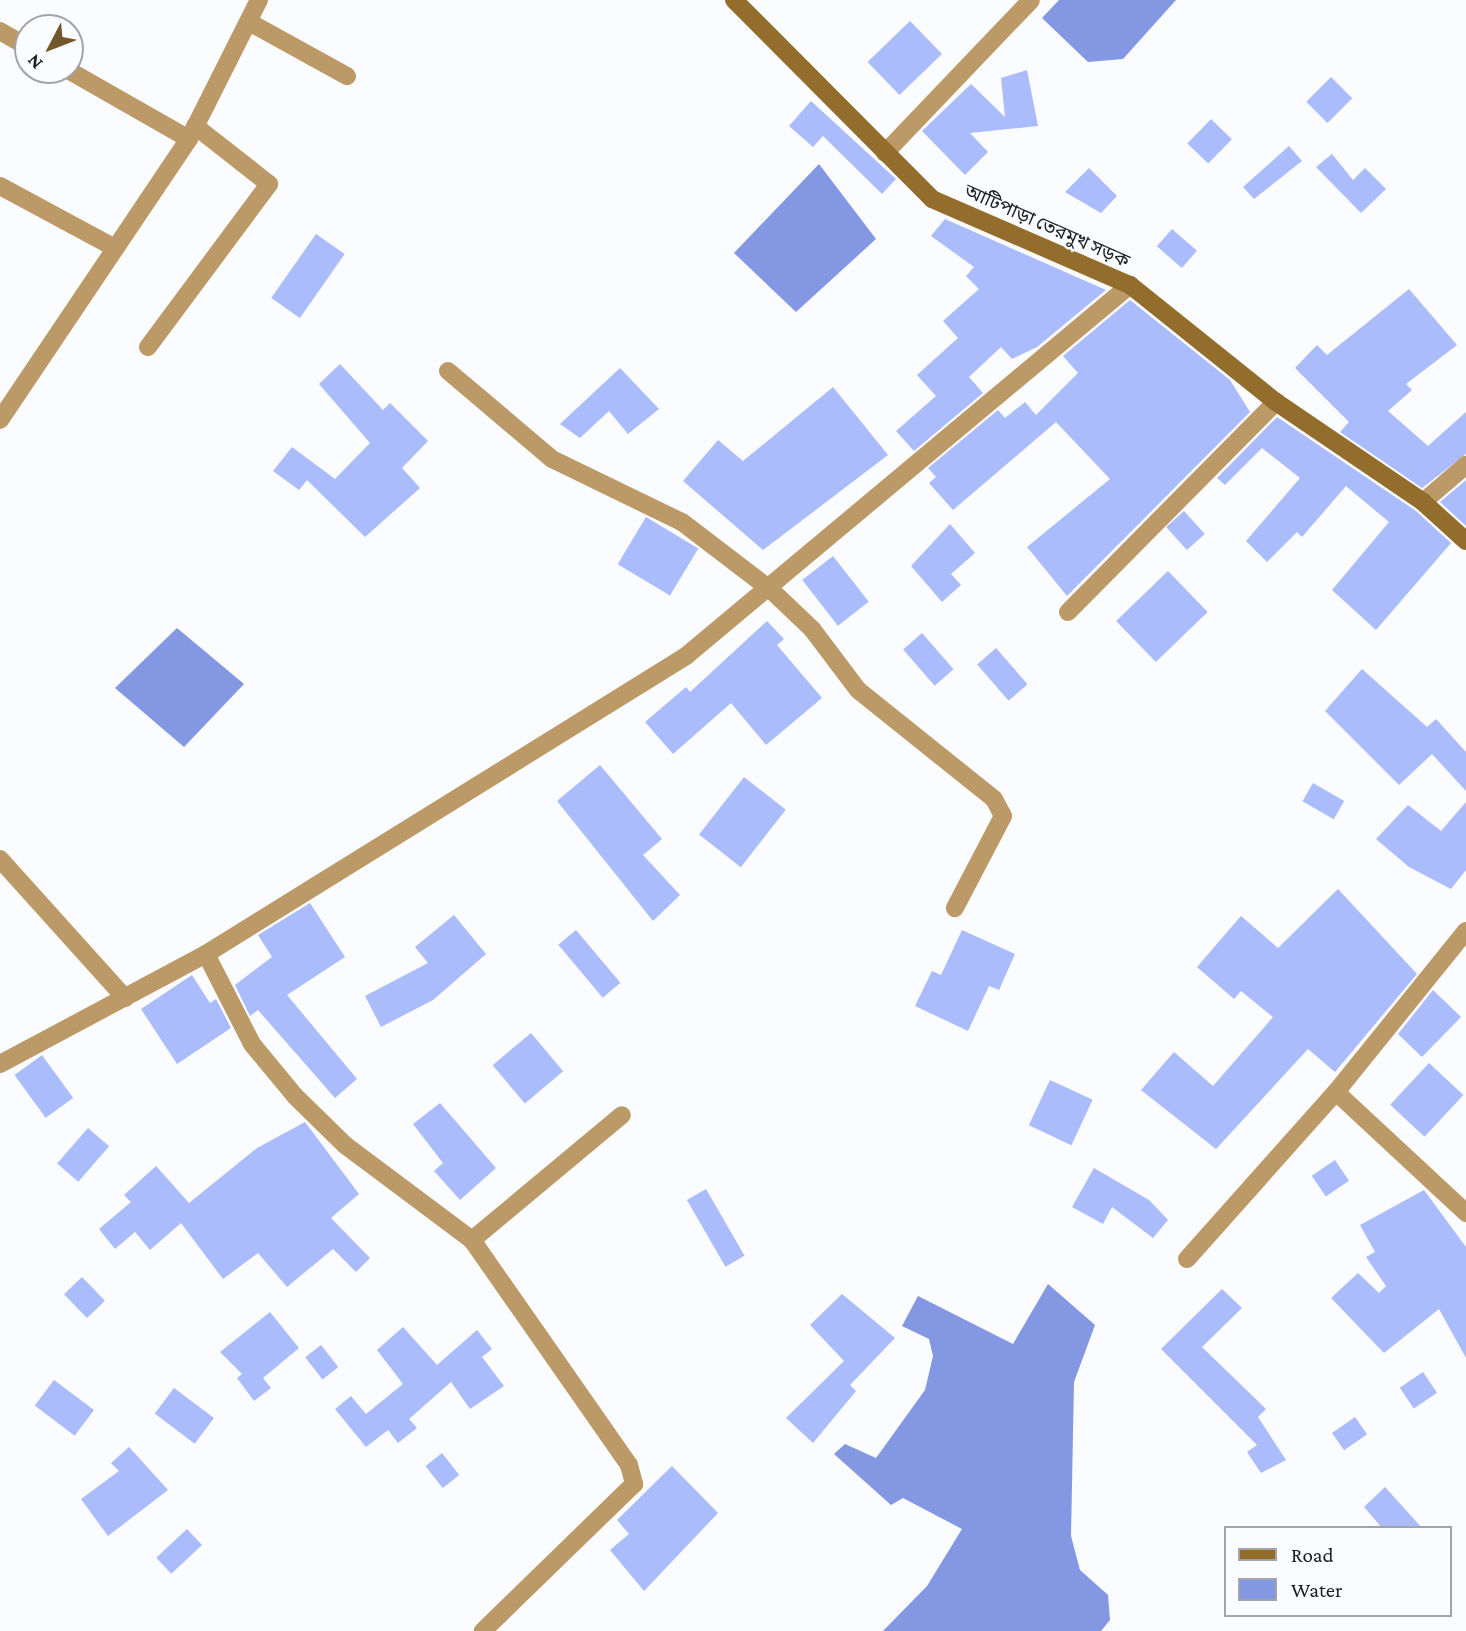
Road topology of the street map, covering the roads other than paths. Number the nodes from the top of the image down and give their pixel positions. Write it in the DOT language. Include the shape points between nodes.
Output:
graph roads {
  1 [pos="259,0"];
  2 [pos="734,0"];
  3 [pos="1031,0"];
  4 [pos="248,22"];
  5 [pos="347,76"];
  6 [pos="84,78"];
  7 [pos="192,132"];
  8 [pos="885,153"];
  9 [pos="0,186"];
  10 [pos="115,248"];
  11 [pos="1130,285"];
  12 [pos="148,347"];
  13 [pos="448,371"];
  14 [pos="1276,402"];
  15 [pos="0,420"];
  16 [pos="1466,465"];
  17 [pos="1423,502"];
  18 [pos="1466,541"];
  19 [pos="771,590"];
  20 [pos="1068,612"];
  21 [pos="0,859"];
  22 [pos="955,908"];
  23 [pos="1466,931"];
  24 [pos="206,954"];
  25 [pos="125,998"];
  26 [pos="0,1064"];
  27 [pos="1336,1092"];
  28 [pos="622,1115"];
  29 [pos="1466,1213"];
  30 [pos="472,1240"];
  31 [pos="1187,1259"];
  32 [pos="483,1631"];
  1 -- 4 [label="street"];
  2 -- 8 [label="main road, আটিপাড়া তেরমুখ সড়ক"];
  3 -- 8 [label="street"];
  4 -- 5 [label="street"];
  4 -- 7 [label="street"];
  6 -- 7 [label="street"];
  7 -- 10 [label="street"];
  7 -- 12 [label="street" via="269,184"];
  8 -- 11 [label="main road, আটিপাড়া তেরমুখ সড়ক" via="932,199"];
  9 -- 10 [label="street"];
  10 -- 15 [label="street"];
  11 -- 14 [label="main road, আটিপাড়া তেরমুখ সড়ক"];
  11 -- 19 [label="street"];
  13 -- 19 [label="street" via="552,459 682,523"];
  14 -- 17 [label="main road, আটিপাড়া তেরমুখ সড়ক"];
  14 -- 20 [label="street"];
  16 -- 17 [label="street"];
  17 -- 18 [label="main road, আটিপাড়া তেরমুখ সড়ক"];
  19 -- 22 [label="street" via="811,629 858,690 993,799 1003,816"];
  19 -- 24 [label="street" via="687,656 470,796"];
  21 -- 25 [label="street"];
  23 -- 27 [label="street"];
  24 -- 25 [label="street"];
  24 -- 30 [label="street" via="252,1044 295,1096 345,1145"];
  25 -- 26 [label="street"];
  27 -- 29 [label="street"];
  27 -- 31 [label="street"];
  28 -- 30 [label="street"];
  30 -- 32 [label="street" via="607,1430 634,1484"];
}
